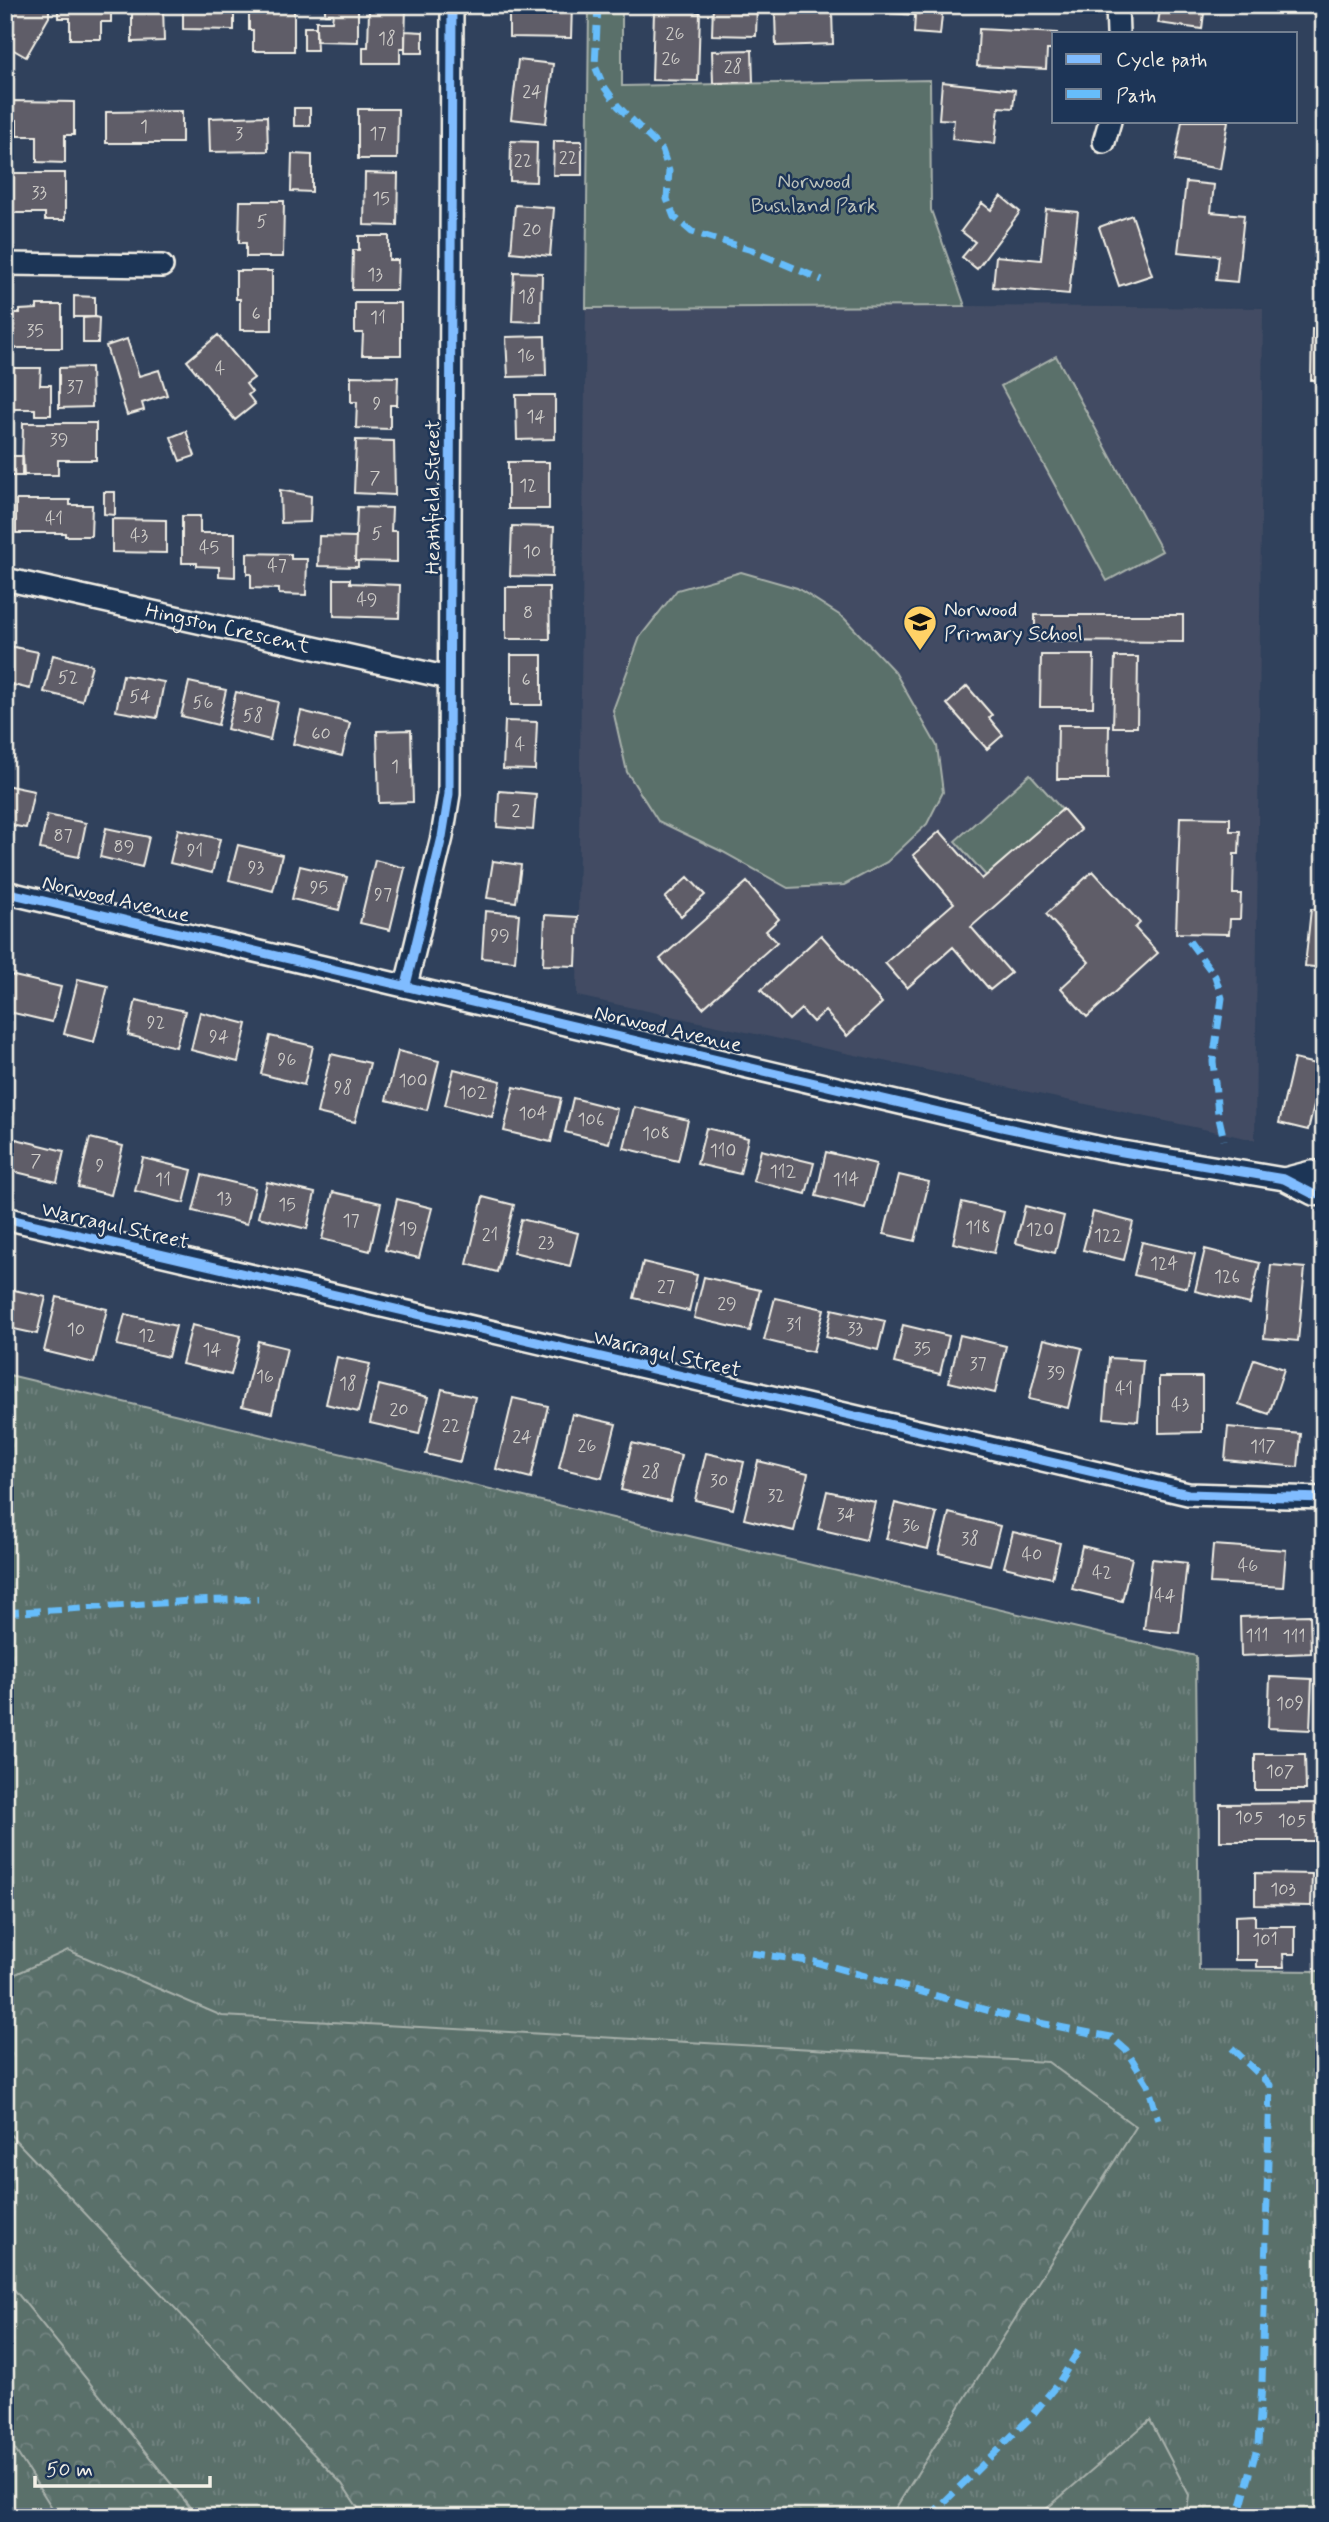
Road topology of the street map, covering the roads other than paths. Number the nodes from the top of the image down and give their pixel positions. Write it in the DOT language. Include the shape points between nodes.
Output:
graph roads {
  1 [pos="452,5"];
  2 [pos="1117,5"];
  3 [pos="1118,32"];
  4 [pos="1110,122"];
  5 [pos="1104,142"];
  6 [pos="5,264"];
  7 [pos="162,265"];
  8 [pos="5,579"];
  9 [pos="449,678"];
  10 [pos="5,892"];
  11 [pos="407,985"];
  12 [pos="1324,1172"];
  13 [pos="1284,1180"];
  14 [pos="1320,1200"];
  15 [pos="5,1218"];
  16 [pos="1324,1499"];
  1 -- 9 [label="street, Heathfield Street"];
  2 -- 3 [label="street"];
  4 -- 5 [label="street"];
  6 -- 7 [label="street"];
  8 -- 9 [label="street, Hingston Crescent"];
  9 -- 11 [label="street, Heathfield Street" via="449,794"];
  10 -- 11 [label="street, Norwood Avenue"];
  11 -- 13 [label="street, Norwood Avenue" via="1002,1127"];
  12 -- 13 [label="street, Norwood Avenue"];
  13 -- 14 [label="street, Norwood Avenue"];
  15 -- 16 [label="street, Warragul Street" via="1188,1494"];
}
